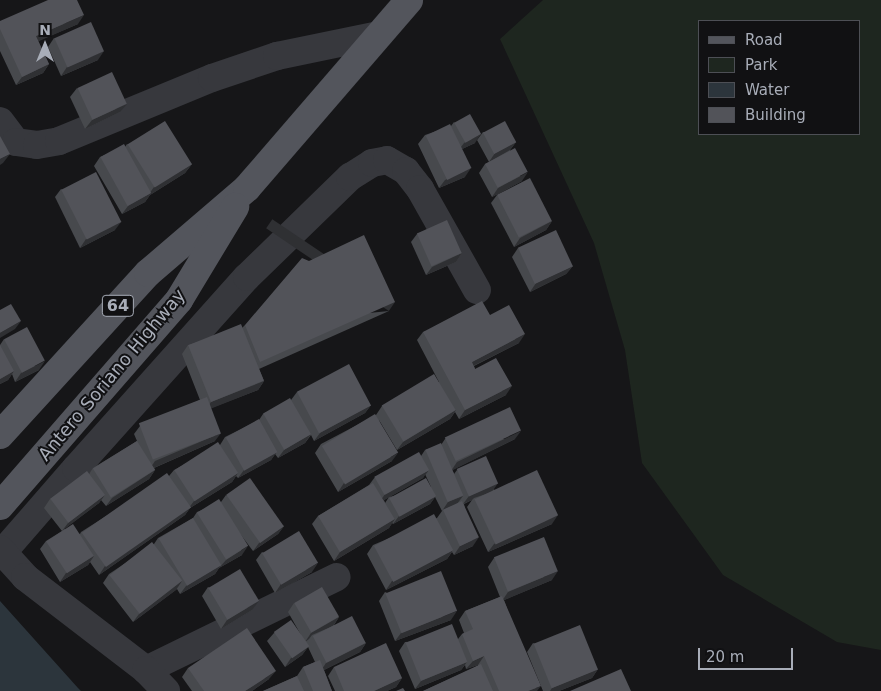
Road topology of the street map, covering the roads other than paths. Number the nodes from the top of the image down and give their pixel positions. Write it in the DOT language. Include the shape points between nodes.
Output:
graph roads {
  1 [pos="409,0"];
  2 [pos="378,34"];
  3 [pos="0,121"];
  4 [pos="247,188"];
  5 [pos="477,290"];
  6 [pos="0,435"];
  7 [pos="0,506"];
  8 [pos="2,551"];
  9 [pos="337,577"];
  10 [pos="146,670"];
  11 [pos="166,691"];
  1 -- 2 [label="main road, Antero Soriano Highway / 64"];
  2 -- 3 [label="street" via="277,56 212,78 59,141 38,145 16,142"];
  2 -- 4 [label="main road, Antero Soriano Highway / 64"];
  4 -- 6 [label="main road, Antero Soriano Highway / 64" via="148,273"];
  4 -- 7 [label="main road, Antero Soriano Highway / 64" via="179,300"];
  5 -- 8 [label="street" via="420,188 406,171 386,160 372,163 350,177 247,277"];
  8 -- 10 [label="street" via="25,577"];
  9 -- 10 [label="street"];
  10 -- 11 [label="street"];
}
